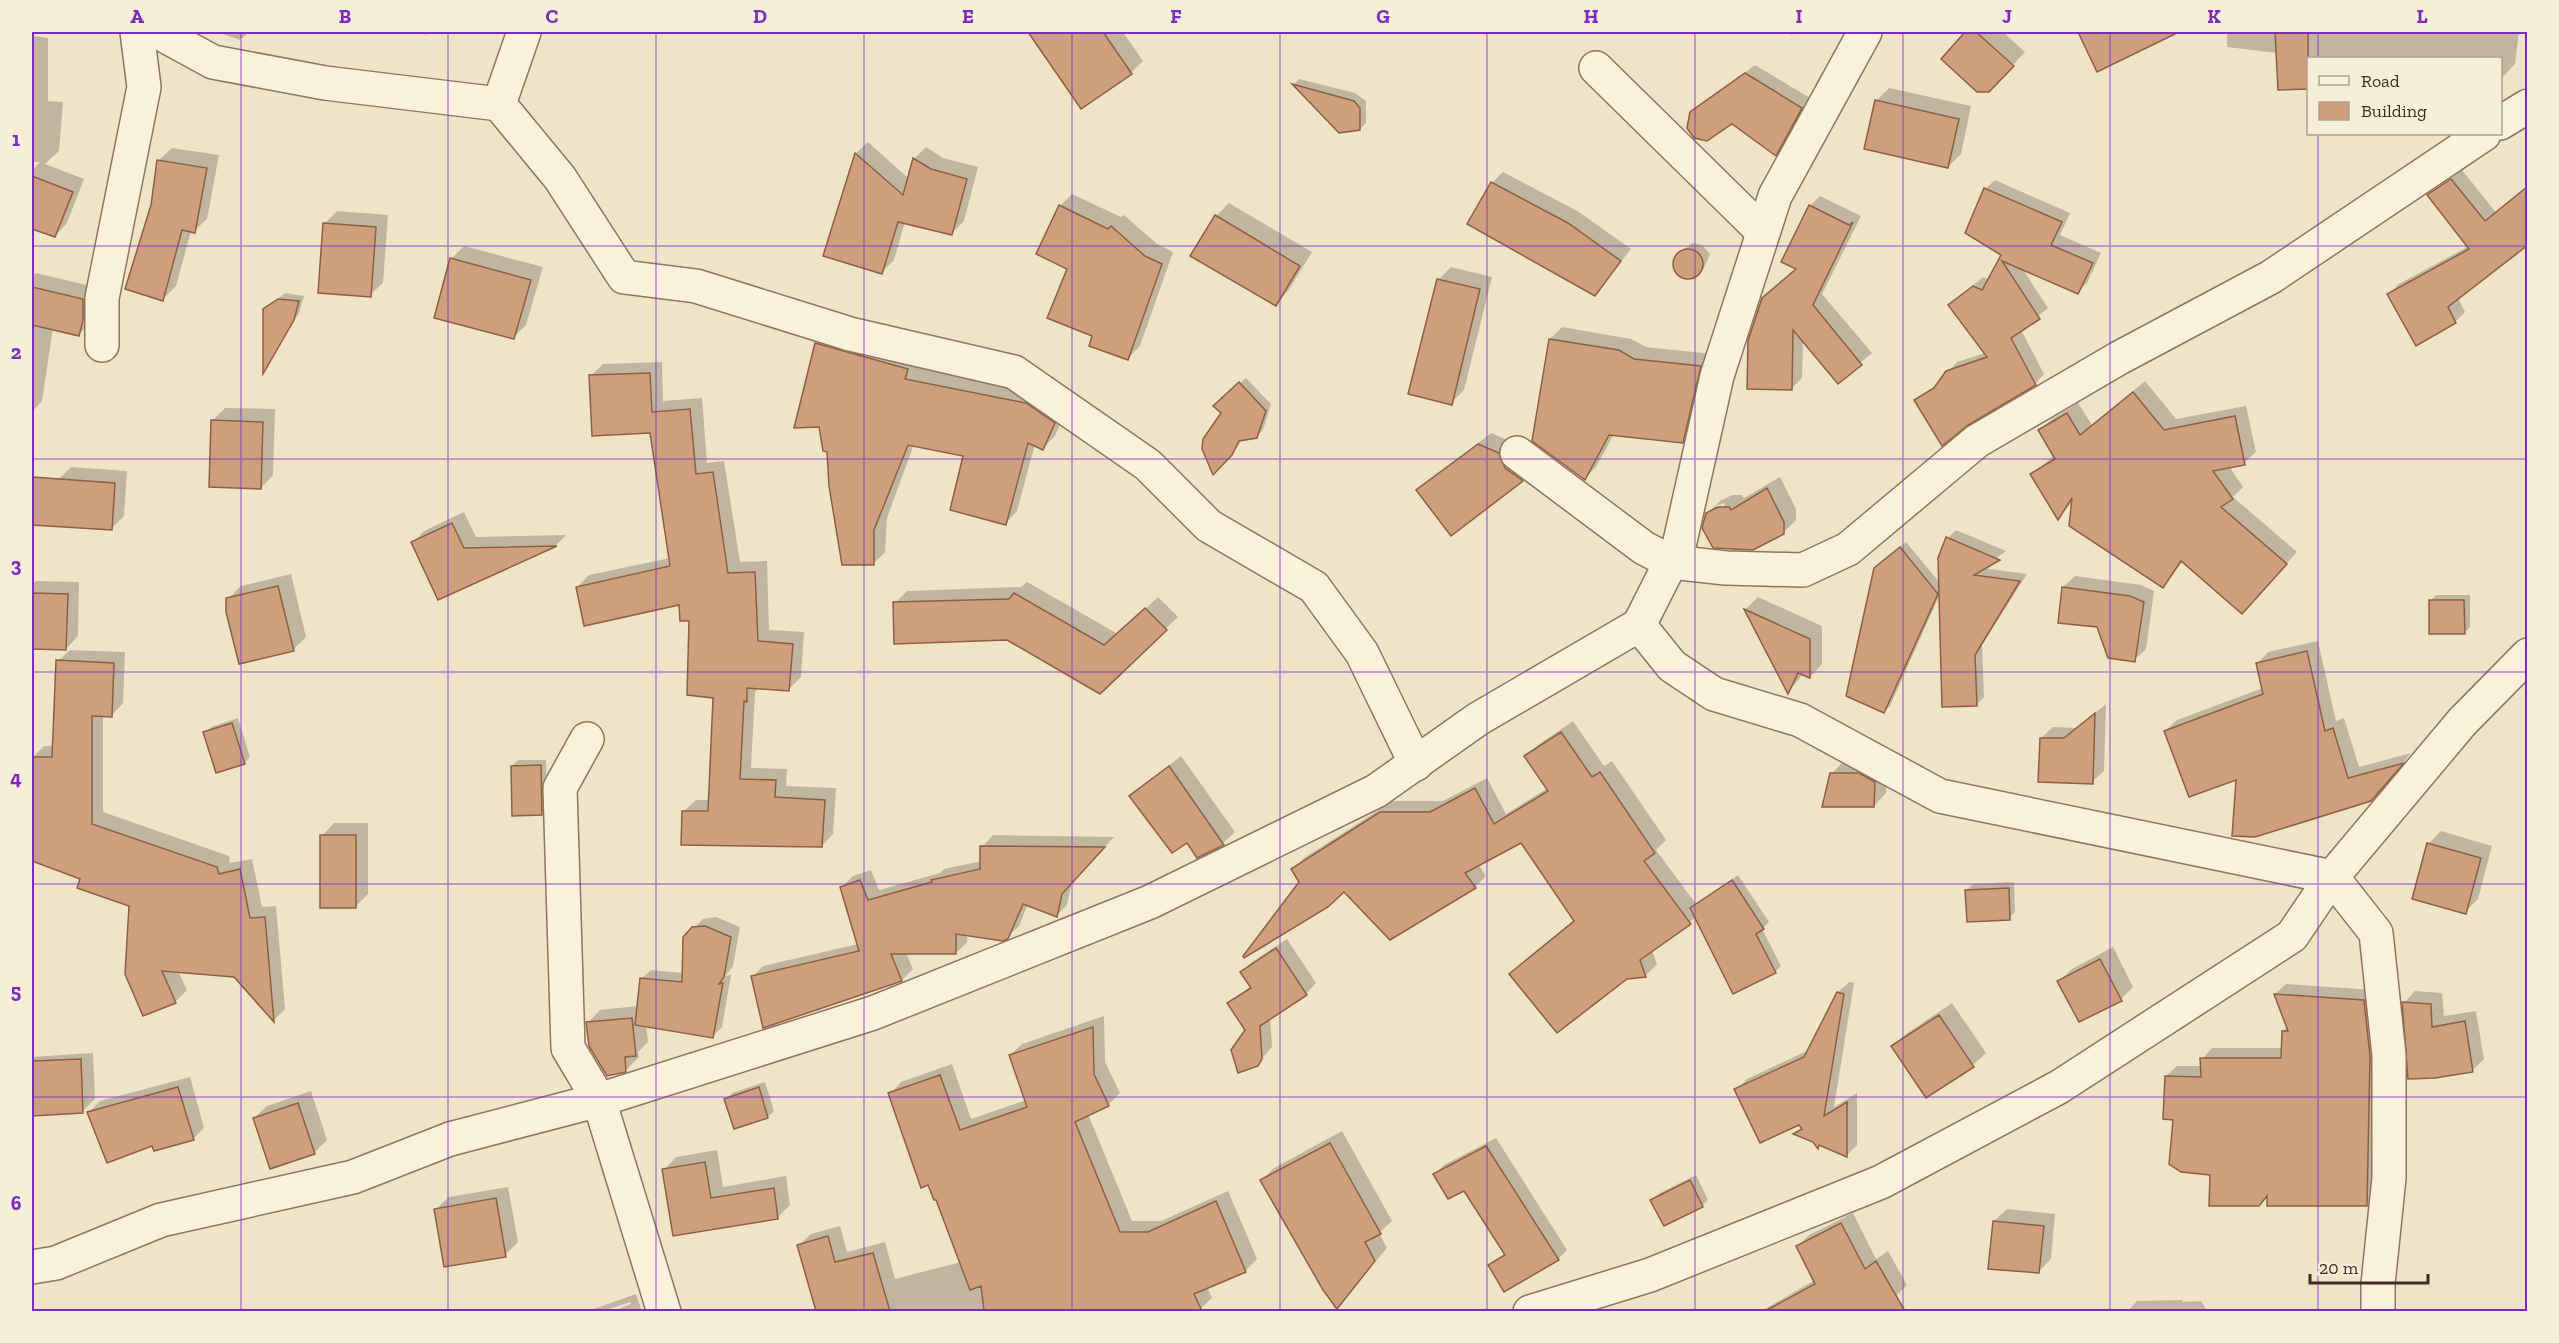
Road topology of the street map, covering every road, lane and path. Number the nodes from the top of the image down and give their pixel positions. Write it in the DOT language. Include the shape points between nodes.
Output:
graph roads {
  1 [pos="137,32"];
  2 [pos="158,32"];
  3 [pos="524,32"];
  4 [pos="1865,32"];
  5 [pos="1596,68"];
  6 [pos="499,104"];
  7 [pos="2528,106"];
  8 [pos="2502,122"];
  9 [pos="2483,135"];
  10 [pos="1763,232"];
  11 [pos="102,345"];
  12 [pos="1517,453"];
  13 [pos="1671,562"];
  14 [pos="1639,625"];
  15 [pos="2528,655"];
  16 [pos="587,739"];
  17 [pos="1416,764"];
  18 [pos="2332,877"];
  19 [pos="599,1100"];
  20 [pos="32,1267"];
  21 [pos="664,1311"];
  22 [pos="1530,1311"];
  23 [pos="2378,1311"];
  1 -- 11 [label="street" via="144,87 102,297"];
  2 -- 6 [label="street" via="213,63 326,83"];
  3 -- 6 [label="street"];
  4 -- 10 [label="street" via="1775,196"];
  5 -- 10 [label="street"];
  6 -- 17 [label="street" via="560,178 624,277 696,286 850,334 1014,372 1148,465 1209,526 1314,587 1362,653"];
  7 -- 8 [label="street"];
  9 -- 13 [label="street" via="2271,277 2119,358 1977,441 1848,549 1803,570"];
  10 -- 13 [label="street" via="1717,376 1679,546"];
  12 -- 13 [label="street" via="1644,548"];
  13 -- 14 [label="street"];
  14 -- 17 [label="street" via="1478,719"];
  14 -- 18 [label="street" via="1672,666 1714,694 1800,720 1940,796"];
  15 -- 18 [label="street" via="2462,723"];
  16 -- 19 [label="street" via="560,788 568,1048"];
  17 -- 19 [label="street" via="1376,791 1150,902 873,1013"];
  18 -- 22 [label="street" via="2292,936 2059,1087 1881,1182 1650,1275"];
  18 -- 23 [label="street" via="2376,933 2389,1055 2389,1178"];
  19 -- 20 [label="street" via="450,1139 353,1177 161,1220 56,1263"];
  19 -- 21 [label="street"];
}
